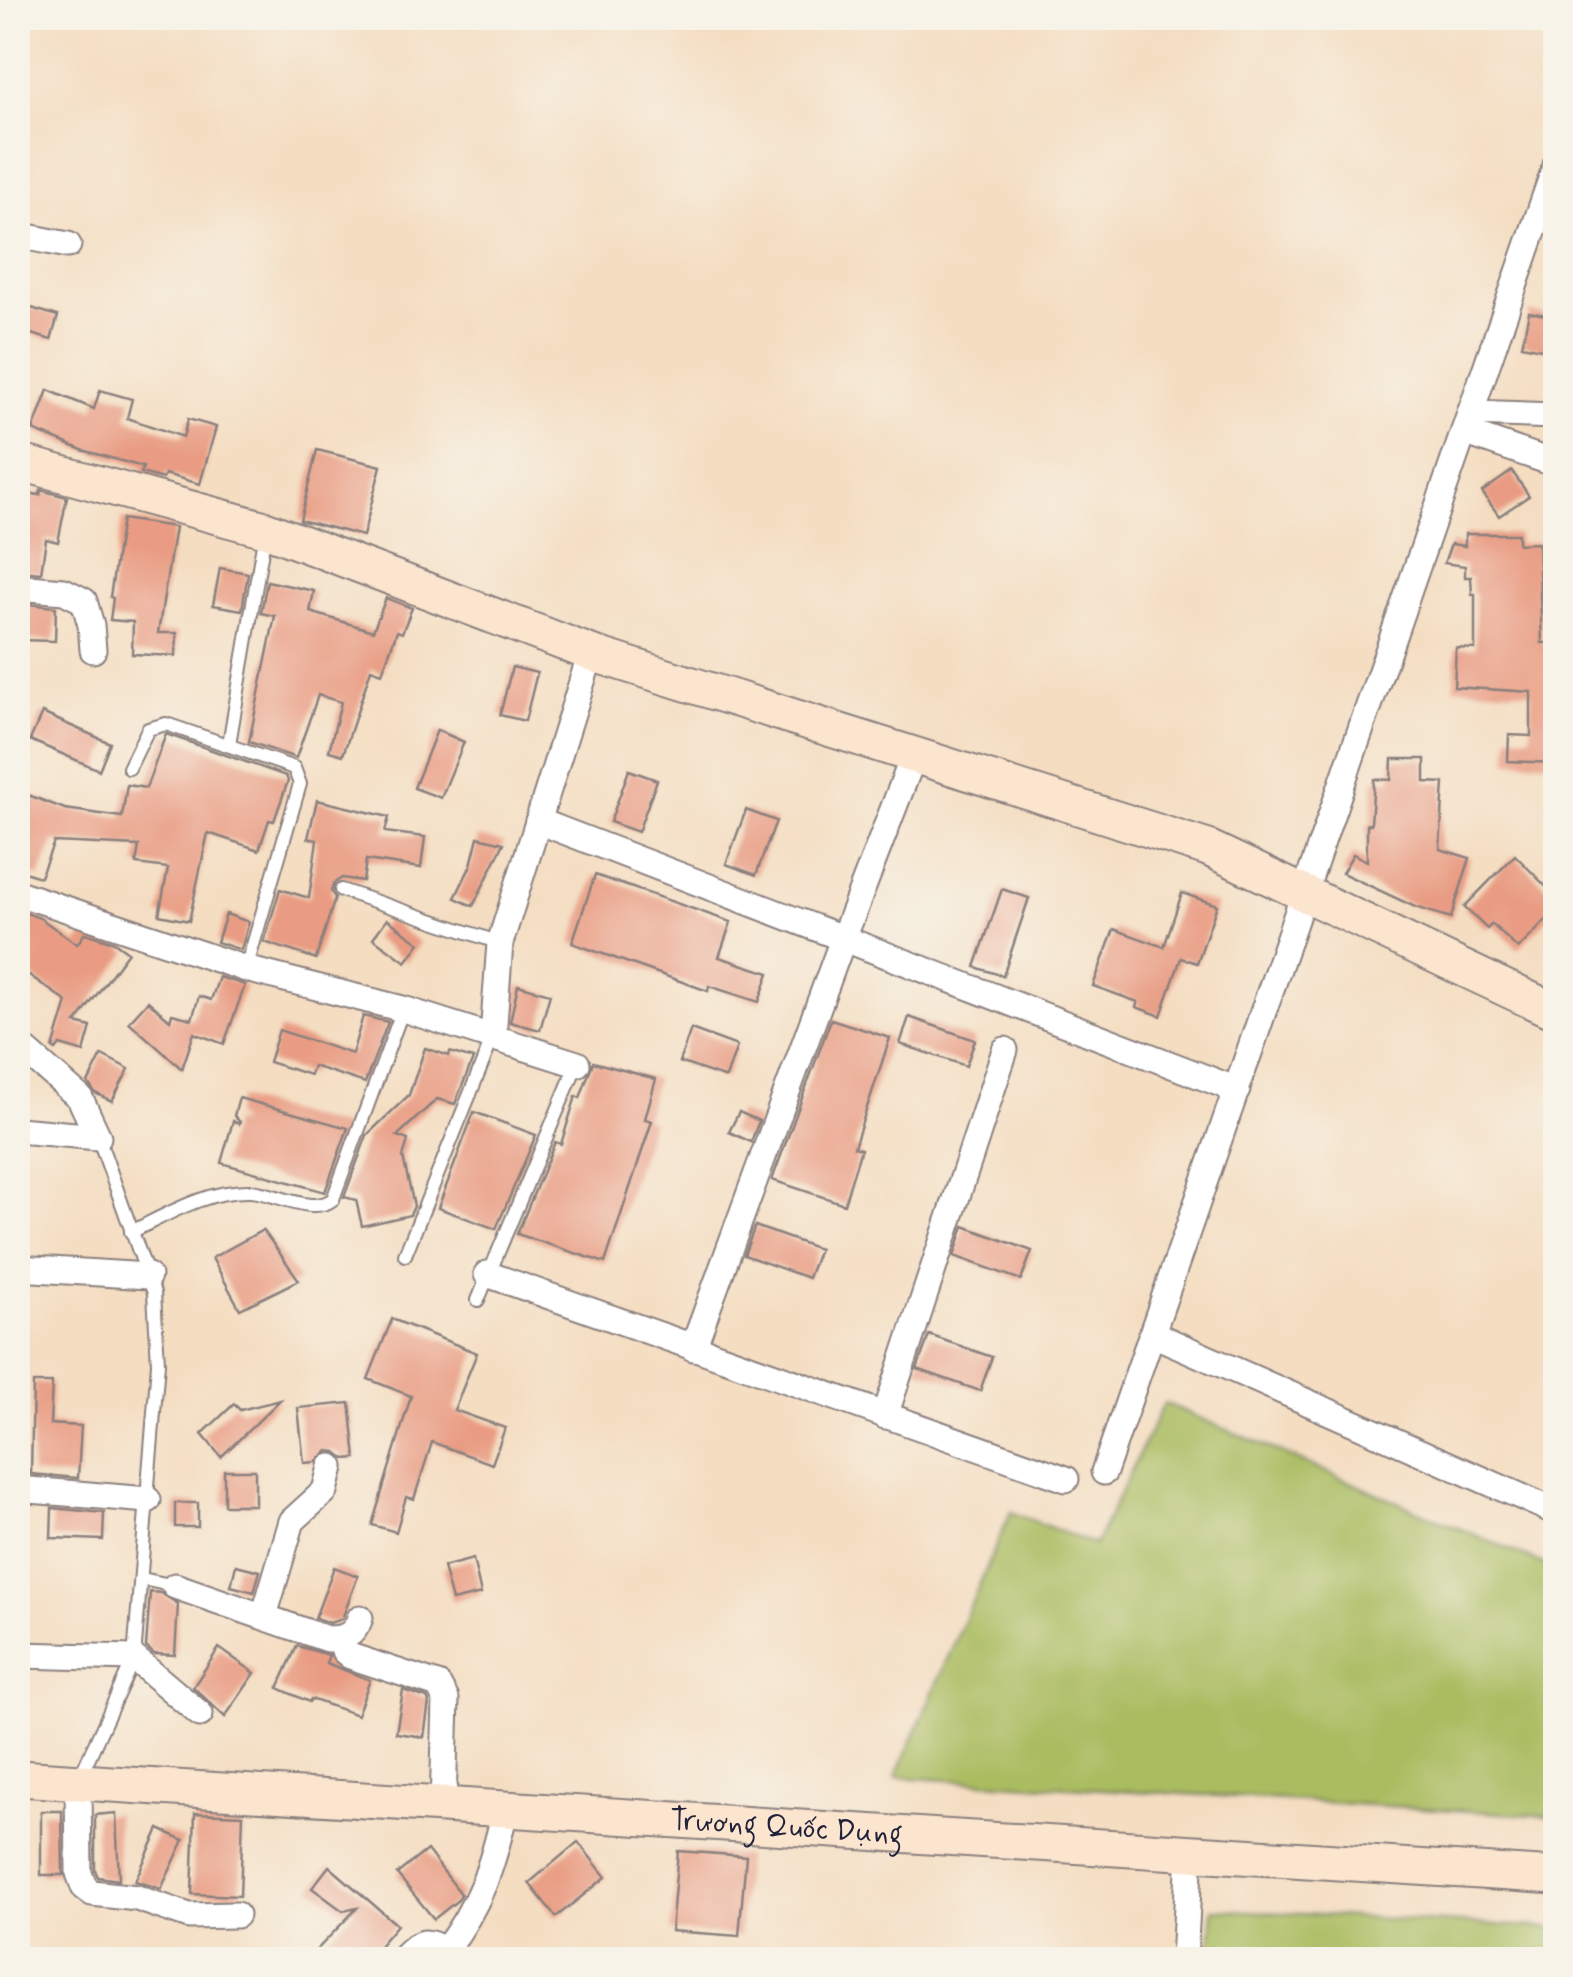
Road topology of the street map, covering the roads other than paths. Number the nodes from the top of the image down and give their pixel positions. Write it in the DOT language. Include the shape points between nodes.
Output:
graph roads {
  1 [pos="1556,165"];
  2 [pos="18,235"];
  3 [pos="68,245"];
  4 [pos="1556,416"];
  5 [pos="1467,422"];
  6 [pos="18,462"];
  7 [pos="1556,464"];
  8 [pos="265,529"];
  9 [pos="18,587"];
  10 [pos="92,650"];
  11 [pos="591,653"];
  12 [pos="229,744"];
  13 [pos="914,756"];
  14 [pos="130,768"];
  15 [pos="538,822"];
  16 [pos="341,890"];
  17 [pos="1302,892"];
  18 [pos="18,893"];
  19 [pos="843,939"];
  20 [pos="500,943"];
  21 [pos="246,969"];
  22 [pos="404,1009"];
  23 [pos="1556,1012"];
  24 [pos="494,1037"];
  25 [pos="18,1044"];
  26 [pos="1005,1050"];
  27 [pos="577,1064"];
  28 [pos="1237,1090"];
  29 [pos="18,1130"];
  30 [pos="98,1138"];
  31 [pos="130,1232"];
  32 [pos="404,1255"];
  33 [pos="18,1268"];
  34 [pos="487,1274"];
  35 [pos="148,1276"];
  36 [pos="478,1300"];
  37 [pos="1152,1334"];
  38 [pos="693,1348"];
  39 [pos="885,1416"];
  40 [pos="330,1467"];
  41 [pos="1104,1472"];
  42 [pos="1066,1479"];
  43 [pos="18,1489"];
  44 [pos="148,1500"];
  45 [pos="1556,1512"];
  46 [pos="142,1579"];
  47 [pos="174,1586"];
  48 [pos="264,1616"];
  49 [pos="360,1618"];
  50 [pos="342,1638"];
  51 [pos="18,1655"];
  52 [pos="134,1658"];
  53 [pos="200,1714"];
  54 [pos="18,1778"];
  55 [pos="78,1782"];
  56 [pos="443,1808"];
  57 [pos="505,1812"];
  58 [pos="1190,1852"];
  59 [pos="1556,1876"];
  60 [pos="236,1915"];
  61 [pos="450,1955"];
  62 [pos="402,1960"];
  63 [pos="1184,1960"];
  1 -- 5 [label="street"];
  2 -- 3 [label="street"];
  4 -- 5 [label="street"];
  5 -- 7 [label="street"];
  5 -- 17 [label="street"];
  6 -- 8 [label="street"];
  8 -- 11 [label="street"];
  8 -- 12 [label="lane"];
  9 -- 10 [label="street" via="64,591 84,601"];
  11 -- 13 [label="street"];
  11 -- 15 [label="street"];
  12 -- 14 [label="lane" via="166,724 148,729"];
  12 -- 21 [label="lane" via="294,768 300,784"];
  13 -- 17 [label="street" via="1208,848"];
  13 -- 19 [label="street"];
  15 -- 19 [label="street"];
  15 -- 20 [label="street"];
  16 -- 20 [label="lane"];
  17 -- 23 [label="street"];
  17 -- 28 [label="street"];
  18 -- 21 [label="street"];
  19 -- 28 [label="street"];
  19 -- 38 [label="street"];
  20 -- 24 [label="street"];
  21 -- 22 [label="street"];
  22 -- 24 [label="street"];
  22 -- 31 [label="lane" via="333,1200 317,1206 265,1192 222,1193"];
  24 -- 27 [label="street"];
  24 -- 32 [label="lane"];
  25 -- 30 [label="street" via="80,1098"];
  26 -- 39 [label="street"];
  27 -- 34 [label="lane"];
  28 -- 37 [label="street"];
  29 -- 30 [label="street"];
  30 -- 31 [label="lane"];
  31 -- 35 [label="lane"];
  33 -- 35 [label="street"];
  34 -- 36 [label="lane"];
  34 -- 38 [label="street"];
  35 -- 44 [label="lane" via="157,1305 158,1363"];
  37 -- 41 [label="street"];
  37 -- 45 [label="street"];
  38 -- 39 [label="street"];
  39 -- 42 [label="street"];
  40 -- 48 [label="street" via="324,1491 292,1521"];
  43 -- 44 [label="street"];
  44 -- 46 [label="lane"];
  46 -- 47 [label="lane"];
  46 -- 52 [label="lane"];
  47 -- 48 [label="street"];
  48 -- 50 [label="street" via="327,1639"];
  49 -- 50 [label="street"];
  50 -- 56 [label="street" via="350,1656 443,1690"];
  51 -- 52 [label="street"];
  52 -- 53 [label="street"];
  52 -- 55 [label="lane"];
  54 -- 55 [label="street, Trương Quốc Dụng"];
  55 -- 56 [label="street, Trương Quốc Dụng"];
  55 -- 60 [label="street" via="79,1873 92,1893 138,1898 189,1916"];
  56 -- 57 [label="street, Trương Quốc Dụng"];
  57 -- 58 [label="street, Trương Quốc Dụng"];
  57 -- 61 [label="street" via="488,1880"];
  58 -- 59 [label="street, Trương Quốc Dụng"];
  58 -- 63 [label="street"];
  61 -- 62 [label="street" via="422,1942"];
}
